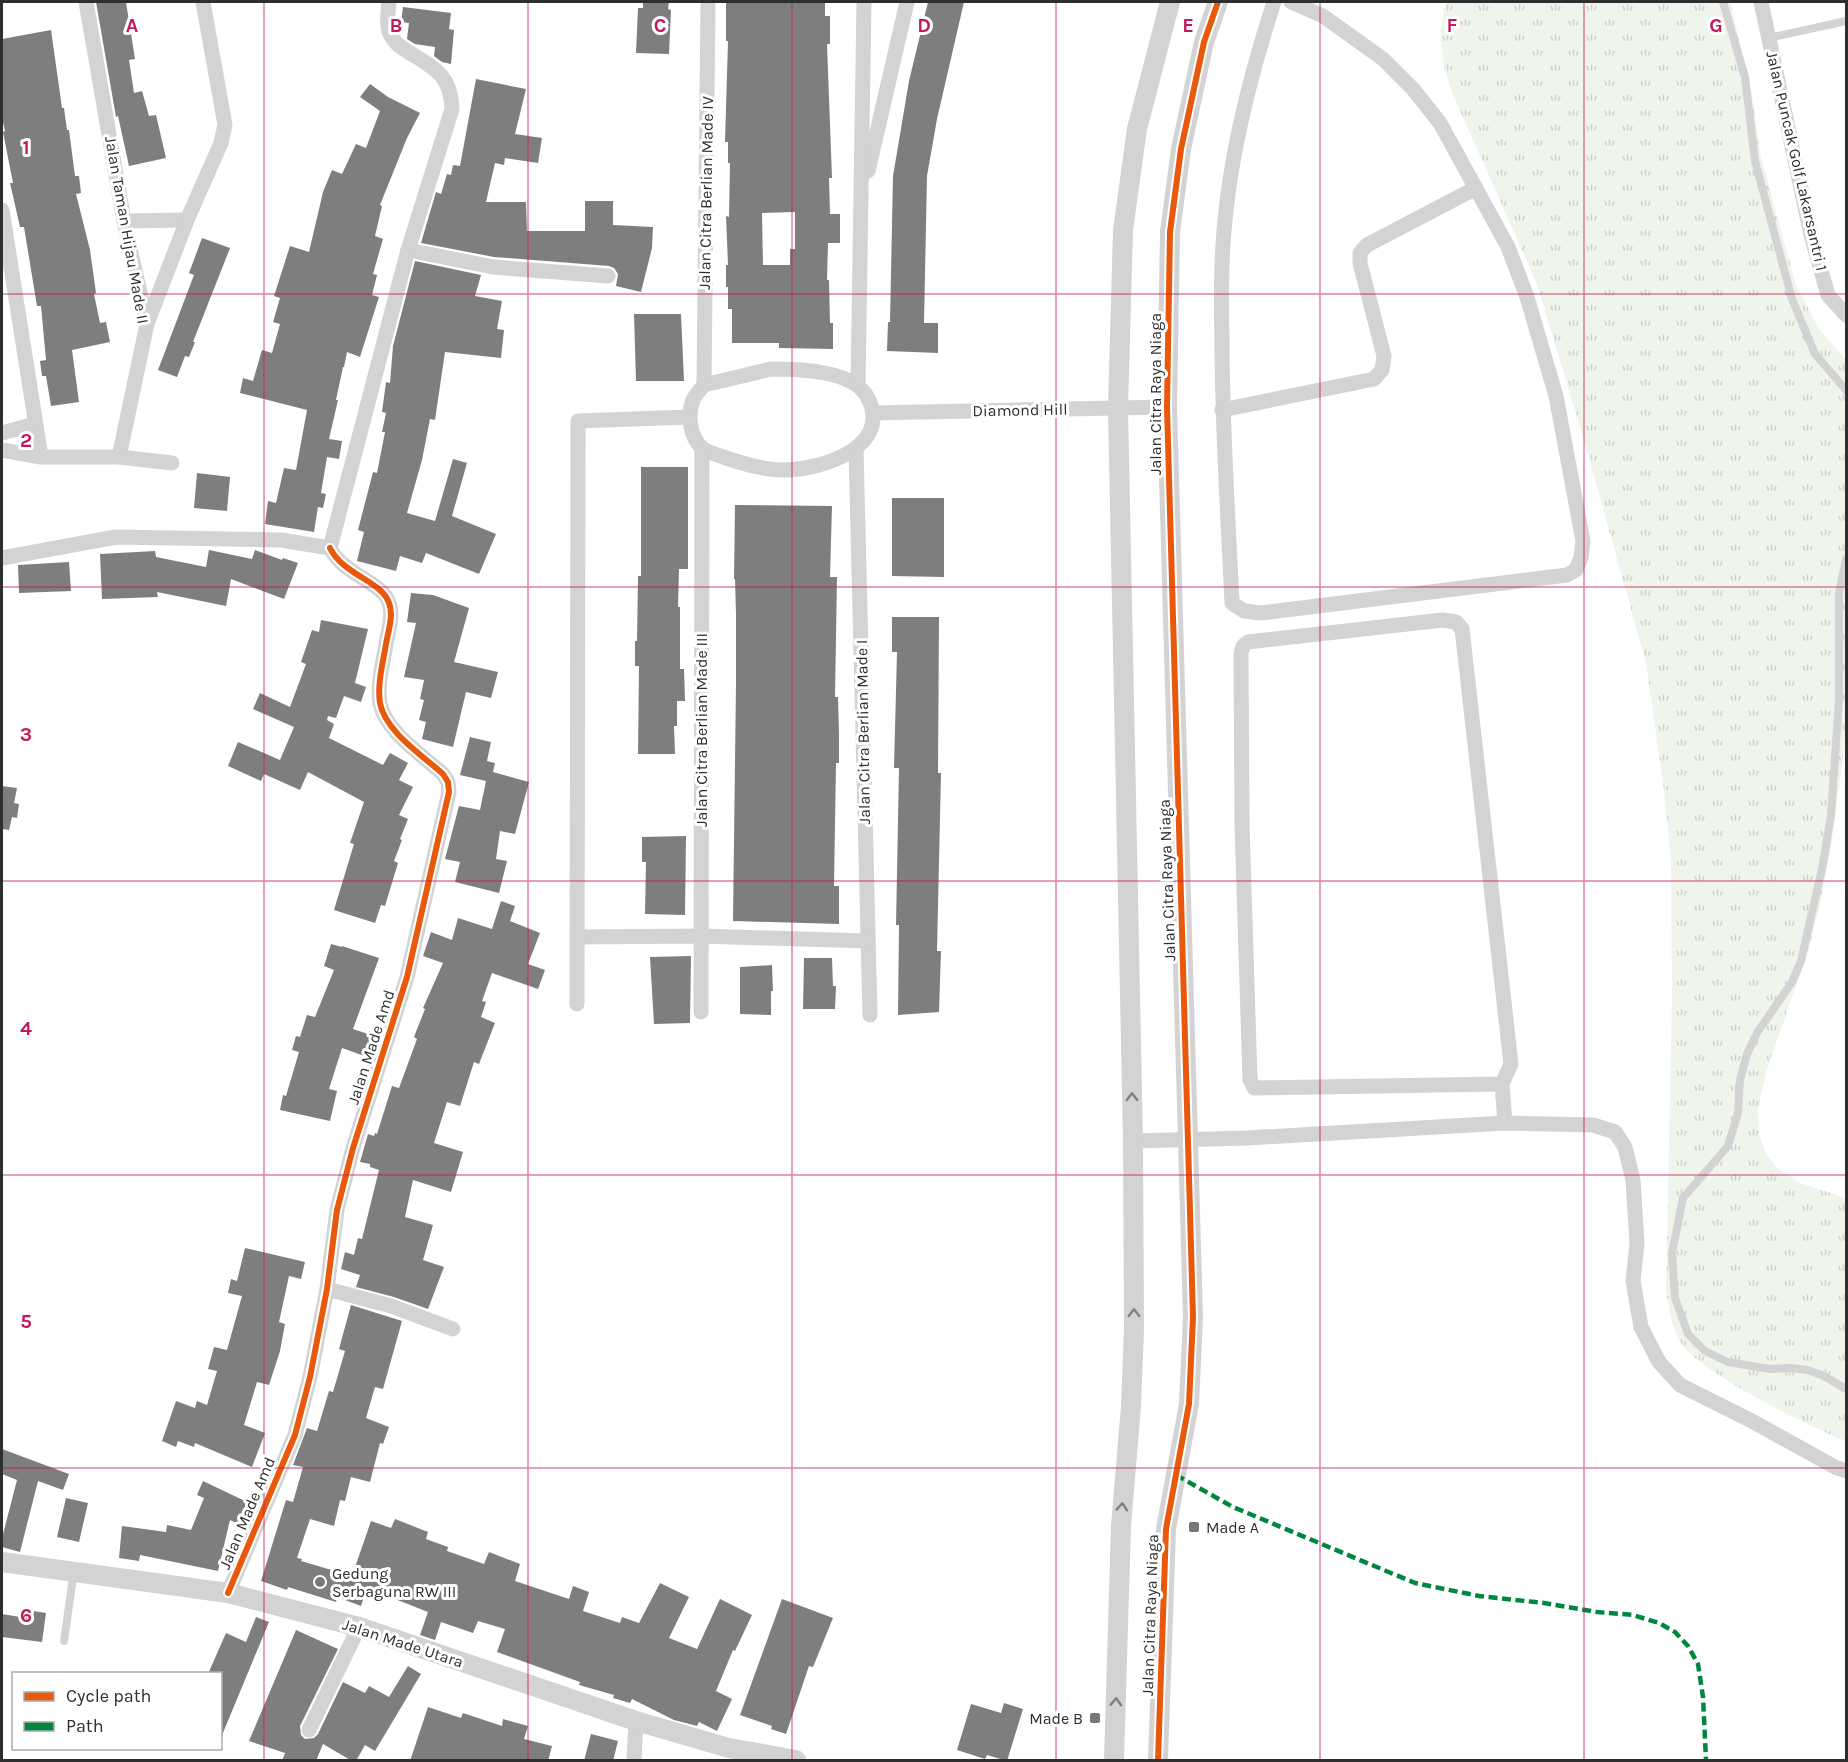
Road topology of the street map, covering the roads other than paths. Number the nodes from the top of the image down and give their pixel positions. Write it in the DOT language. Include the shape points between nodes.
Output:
graph roads {
  1 [pos="86,2"];
  2 [pos="204,2"];
  3 [pos="389,2"];
  4 [pos="708,2"];
  5 [pos="864,2"];
  6 [pos="907,2"];
  7 [pos="1170,2"];
  8 [pos="1218,2"];
  9 [pos="1274,2"];
  10 [pos="1292,2"];
  11 [pos="1723,2"];
  12 [pos="1761,2"];
  13 [pos="1846,21"];
  14 [pos="1769,38"];
  15 [pos="1476,188"];
  16 [pos="861,200"];
  17 [pos="2,210"];
  18 [pos="187,220"];
  19 [pos="124,221"];
  20 [pos="408,250"];
  21 [pos="608,276"];
  22 [pos="1846,315"];
  23 [pos="147,324"];
  24 [pos="704,385"];
  25 [pos="858,385"];
  26 [pos="1846,390"];
  27 [pos="1167,406"];
  28 [pos="1118,408"];
  29 [pos="1222,410"];
  30 [pos="873,413"];
  31 [pos="690,417"];
  32 [pos="35,424"];
  33 [pos="2,433"];
  34 [pos="702,449"];
  35 [pos="2,450"];
  36 [pos="856,450"];
  37 [pos="41,457"];
  38 [pos="119,457"];
  39 [pos="172,463"];
  40 [pos="330,548"];
  41 [pos="2,558"];
  42 [pos="1846,559"];
  43 [pos="701,936"];
  44 [pos="577,937"];
  45 [pos="868,941"];
  46 [pos="578,1004"];
  47 [pos="701,1012"];
  48 [pos="870,1015"];
  49 [pos="1502,1084"];
  50 [pos="1505,1124"];
  51 [pos="1188,1139"];
  52 [pos="1133,1142"];
  53 [pos="327,1289"];
  54 [pos="453,1329"];
  55 [pos="1846,1389"];
  56 [pos="1846,1471"];
  57 [pos="2,1562"];
  58 [pos="74,1571"];
  59 [pos="228,1593"];
  60 [pos="359,1628"];
  61 [pos="64,1641"];
  62 [pos="636,1721"];
  63 [pos="309,1730"];
  64 [pos="634,1761"];
  65 [pos="796,1761"];
  66 [pos="1114,1761"];
  67 [pos="1158,1761"];
  1 -- 19 [label="street, Jalan Taman Hijau Made II"];
  2 -- 18 [label="street" via="225,125"];
  3 -- 20 [label="street" via="391,36 440,74 452,97 452,109"];
  4 -- 24 [label="street, Jalan Citra Berlian Made IV"];
  5 -- 16 [label="street"];
  6 -- 16 [label="street"];
  7 -- 28 [label="street, Jalan Citra Raya Niaga" via="1137,129 1123,230"];
  8 -- 27 [label="street, Jalan Citra Raya Niaga" via="1204,42 1181,149 1170,232"];
  9 -- 29 [label="street" via="1243,113 1224,231"];
  10 -- 15 [label="street" via="1323,16 1383,59 1413,88 1440,123"];
  11 -- 26 [label="lane" via="1745,77 1755,161 1792,299 1815,354"];
  12 -- 14 [label="street, Jalan Puncak Golf Lakarsantri 1"];
  13 -- 14 [label="lane"];
  14 -- 22 [label="street, Jalan Puncak Golf Lakarsantri 1" via="1828,295"];
  15 -- 29 [label="street" via="1367,245 1360,253 1384,356 1382,370 1374,379"];
  15 -- 29 [label="street" via="1508,247 1556,396 1583,542 1576,570 1567,575 1273,612 1244,611 1232,603"];
  16 -- 25 [label="street"];
  17 -- 32 [label="street"];
  18 -- 19 [label="street"];
  18 -- 23 [label="street"];
  19 -- 23 [label="street, Jalan Taman Hijau Made II"];
  20 -- 21 [label="street" via="493,267"];
  20 -- 40 [label="street"];
  23 -- 38 [label="street, Jalan Taman Hijau Made II"];
  24 -- 25 [label="street" via="771,369 801,369"];
  24 -- 31 [label="street" via="693,399"];
  25 -- 30 [label="street"];
  27 -- 28 [label="street, Diamond Hill"];
  27 -- 51 [label="street, Jalan Citra Raya Niaga"];
  28 -- 30 [label="street, Diamond Hill"];
  52 -- 28 [label="street, Jalan Citra Raya Niaga, one-way"];
  30 -- 36 [label="street" via="871,427"];
  31 -- 34 [label="street" via="693,434"];
  31 -- 44 [label="street" via="578,421"];
  32 -- 33 [label="street"];
  32 -- 37 [label="street"];
  34 -- 36 [label="street" via="759,468 784,470 809,468"];
  34 -- 43 [label="street, Jalan Citra Berlian Made III"];
  35 -- 37 [label="street"];
  36 -- 45 [label="street, Jalan Citra Berlian Made I"];
  37 -- 38 [label="street"];
  38 -- 39 [label="street"];
  40 -- 41 [label="street" via="281,540 116,537"];
  40 -- 53 [label="street, Jalan Made Amd" via="343,565 381,591 389,602 391,615 380,704 393,730 443,774 449,792 407,977 337,1210"];
  42 -- 55 [label="lane" via="1839,593 1839,700 1831,815 1801,961 1747,1054 1738,1113 1728,1146 1683,1198 1672,1253 1675,1298 1688,1334 1705,1351 1728,1362 1808,1370"];
  43 -- 44 [label="street"];
  43 -- 45 [label="street"];
  43 -- 47 [label="street, Jalan Citra Berlian Made III"];
  44 -- 46 [label="street"];
  45 -- 48 [label="street, Jalan Citra Berlian Made I"];
  49 -- 49 [label="street" via="1254,1088 1250,1080 1242,825 1241,653 1248,642 1443,620 1456,622 1462,629 1511,1064"];
  49 -- 50 [label="street"];
  50 -- 51 [label="street"];
  50 -- 56 [label="street" via="1593,1125 1615,1132 1625,1147 1633,1180 1637,1243 1634,1281 1641,1327 1659,1362 1680,1385"];
  51 -- 52 [label="street"];
  51 -- 67 [label="street, Jalan Citra Raya Niaga" via="1193,1328 1189,1404 1166,1530"];
  66 -- 52 [label="street, Jalan Citra Raya Niaga, one-way" via="1121,1526 1134,1329"];
  53 -- 54 [label="street" via="391,1306"];
  53 -- 59 [label="street, Jalan Made Amd" via="295,1435"];
  57 -- 58 [label="street, Jalan Made Utara"];
  58 -- 59 [label="street, Jalan Made Utara"];
  58 -- 61 [label="lane"];
  59 -- 60 [label="street, Jalan Made Utara"];
  60 -- 62 [label="street, Jalan Made Utara"];
  60 -- 63 [label="street"];
  62 -- 64 [label="street"];
  62 -- 65 [label="street, Jalan Made Utara" via="729,1748"];
}
